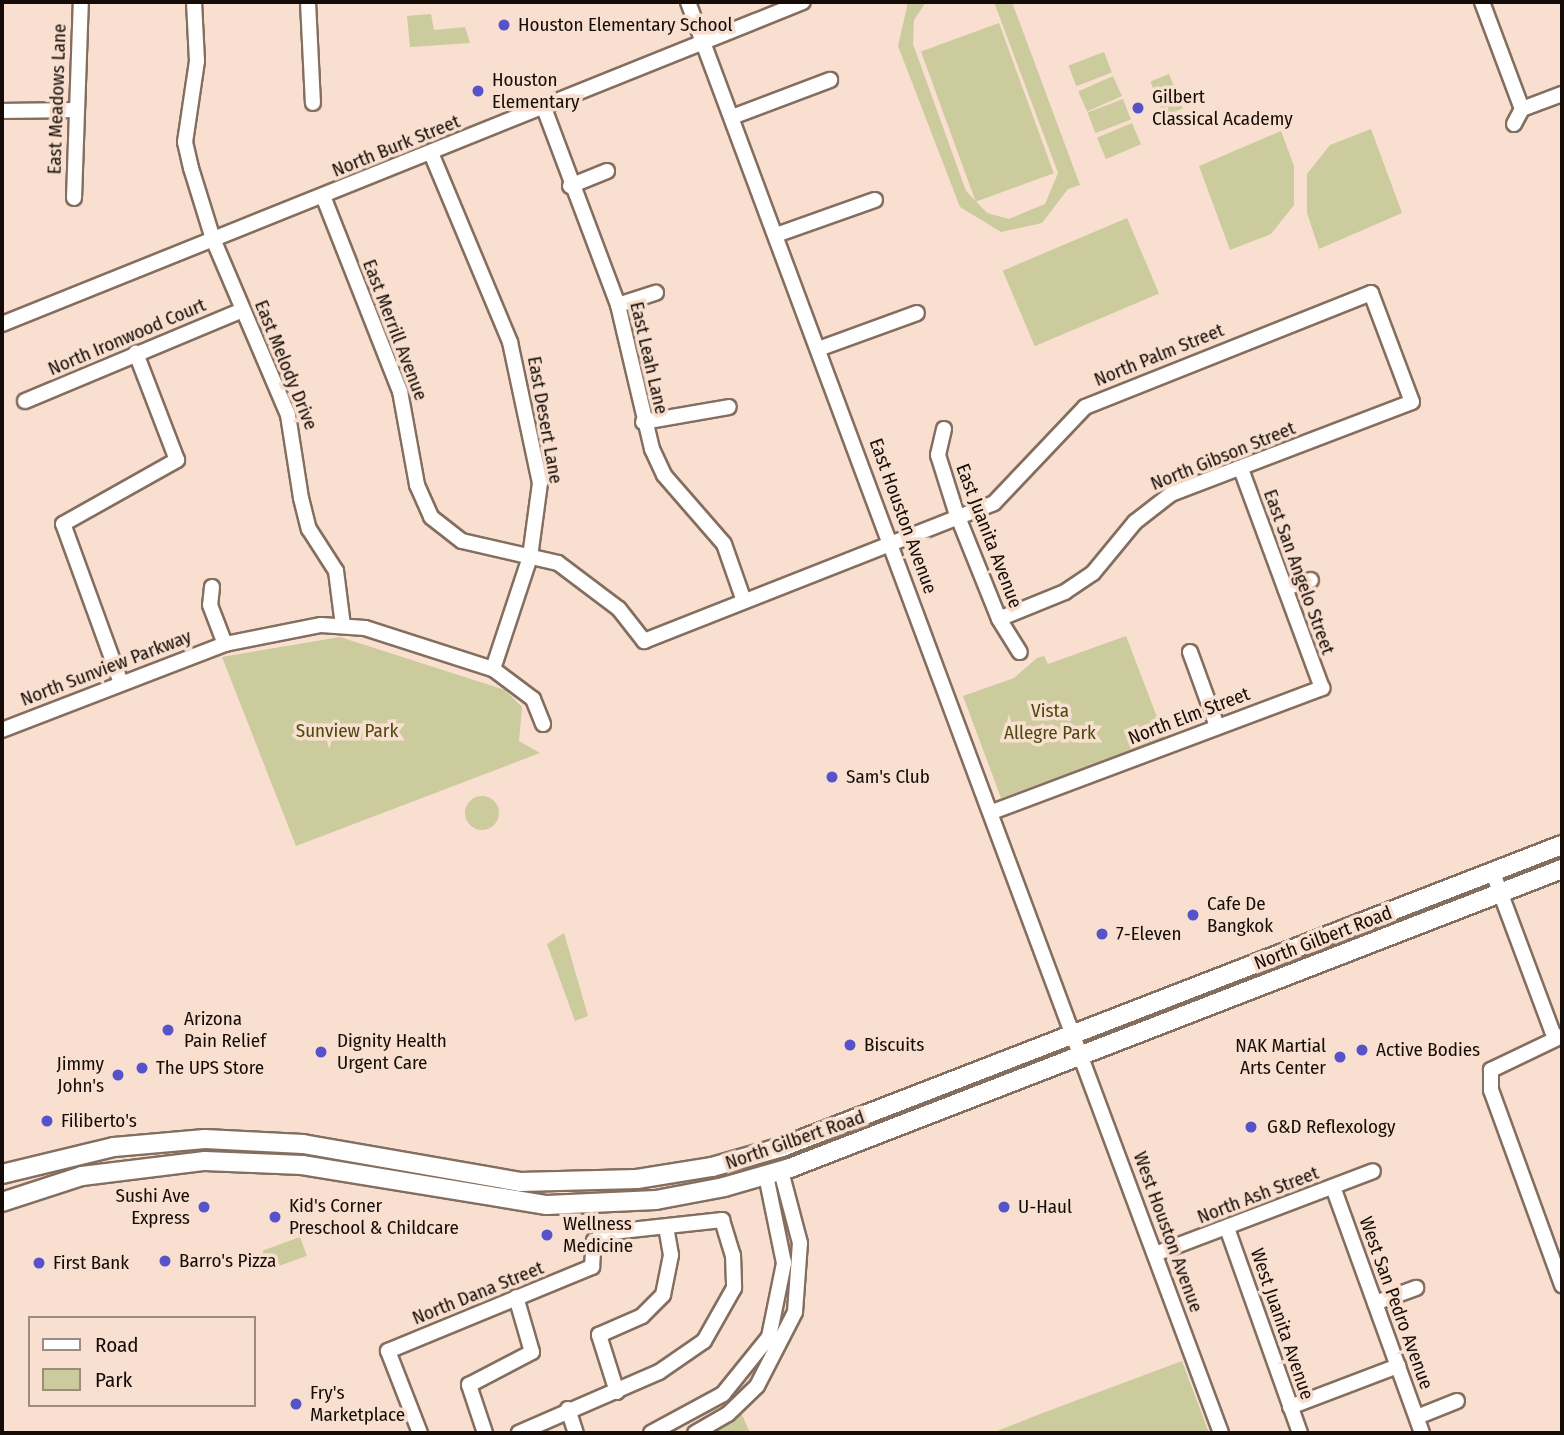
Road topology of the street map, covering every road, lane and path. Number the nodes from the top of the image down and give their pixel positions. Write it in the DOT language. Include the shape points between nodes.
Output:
graph roads {
  1 [pos="81,2"];
  2 [pos="194,2"];
  3 [pos="308,2"];
  4 [pos="688,2"];
  5 [pos="803,2"];
  6 [pos="1482,2"];
  7 [pos="703,42"];
  8 [pos="830,80"];
  9 [pos="1562,94"];
  10 [pos="313,103"];
  11 [pos="544,108"];
  12 [pos="1522,109"];
  13 [pos="74,110"];
  14 [pos="2,111"];
  15 [pos="732,117"];
  16 [pos="1514,124"];
  17 [pos="430,153"];
  18 [pos="607,171"];
  19 [pos="570,186"];
  20 [pos="323,196"];
  21 [pos="74,198"];
  22 [pos="875,200"];
  23 [pos="776,235"];
  24 [pos="213,239"];
  25 [pos="656,293"];
  26 [pos="618,305"];
  27 [pos="243,310"];
  28 [pos="917,313"];
  29 [pos="2,324"];
  30 [pos="821,348"];
  31 [pos="135,353"];
  32 [pos="25,401"];
  33 [pos="1412,402"];
  34 [pos="729,407"];
  35 [pos="643,422"];
  36 [pos="944,429"];
  37 [pos="1241,469"];
  38 [pos="958,517"];
  39 [pos="893,543"];
  40 [pos="530,557"];
  41 [pos="1311,580"];
  42 [pos="212,587"];
  43 [pos="1285,588"];
  44 [pos="744,601"];
  45 [pos="999,619"];
  46 [pos="343,626"];
  47 [pos="644,640"];
  48 [pos="225,644"];
  49 [pos="1020,652"];
  50 [pos="1191,652"];
  51 [pos="494,669"];
  52 [pos="121,683"];
  53 [pos="1322,688"];
  54 [pos="3,723"];
  55 [pos="543,724"];
  56 [pos="1217,726"];
  57 [pos="992,812"];
  58 [pos="1562,845"];
  59 [pos="1562,869"];
  60 [pos="1493,873"];
  61 [pos="1500,892"];
  62 [pos="1383,916"];
  63 [pos="1390,935"];
  64 [pos="1559,1037"];
  65 [pos="1079,1044"];
  66 [pos="114,1147"];
  67 [pos="116,1170"];
  68 [pos="1373,1171"];
  69 [pos="774,1173"];
  70 [pos="2,1174"];
  71 [pos="1333,1187"];
  72 [pos="2,1202"];
  73 [pos="666,1228"];
  74 [pos="1227,1228"];
  75 [pos="1155,1254"];
  76 [pos="1562,1285"];
  77 [pos="1416,1288"];
  78 [pos="516,1297"];
  79 [pos="1375,1303"];
  80 [pos="1398,1366"];
  81 [pos="617,1392"];
  82 [pos="1457,1401"];
  83 [pos="1290,1407"];
  84 [pos="568,1409"];
  85 [pos="1417,1417"];
  86 [pos="420,1433"];
  87 [pos="485,1433"];
  88 [pos="519,1433"];
  89 [pos="576,1433"];
  90 [pos="651,1433"];
  91 [pos="695,1433"];
  92 [pos="1221,1433"];
  93 [pos="1300,1433"];
  94 [pos="1422,1433"];
  1 -- 13 [label="street, East Meadows Lane"];
  2 -- 24 [label="street, East Melody Drive" via="197,61 185,142"];
  3 -- 10 [label="street"];
  4 -- 7 [label="street, East Houston Avenue"];
  5 -- 7 [label="street, North Burk Street"];
  6 -- 12 [label="street"];
  7 -- 11 [label="street, North Burk Street"];
  7 -- 15 [label="street, East Houston Avenue"];
  8 -- 15 [label="street"];
  9 -- 12 [label="street"];
  11 -- 17 [label="street, North Burk Street"];
  11 -- 19 [label="street, East Leah Lane"];
  12 -- 16 [label="street"];
  13 -- 14 [label="street"];
  13 -- 21 [label="street, East Meadows Lane"];
  15 -- 23 [label="street, East Houston Avenue"];
  17 -- 20 [label="street, North Burk Street"];
  17 -- 40 [label="street, East Desert Lane" via="517,365 540,483"];
  18 -- 19 [label="street"];
  19 -- 26 [label="street, East Leah Lane"];
  20 -- 24 [label="street, North Burk Street"];
  20 -- 40 [label="street, East Merrill Avenue" via="400,391 418,485 431,517 462,541"];
  22 -- 23 [label="street"];
  23 -- 30 [label="street, East Houston Avenue"];
  24 -- 27 [label="street, East Melody Drive"];
  24 -- 29 [label="street, North Burk Street"];
  25 -- 26 [label="street"];
  26 -- 35 [label="street, East Leah Lane"];
  27 -- 31 [label="street, North Ironwood Court"];
  27 -- 46 [label="street, East Melody Drive" via="292,428 301,498 309,529 336,571"];
  28 -- 30 [label="street"];
  30 -- 39 [label="street, East Houston Avenue"];
  31 -- 32 [label="street, North Ironwood Court"];
  31 -- 52 [label="street" via="177,460 63,524"];
  33 -- 37 [label="street, North Gibson Street"];
  33 -- 38 [label="street, North Palm Street" via="1371,293 1112,393 1066,424 1009,491"];
  34 -- 35 [label="street"];
  35 -- 44 [label="street, East Leah Lane" via="664,475 724,544"];
  36 -- 38 [label="street, East Juanita Avenue" via="938,455"];
  37 -- 43 [label="street, East San Angelo Street"];
  37 -- 45 [label="street, North Gibson Street" via="1151,507 1093,573"];
  38 -- 39 [label="street, North Palm Street"];
  38 -- 45 [label="street, East Juanita Avenue"];
  39 -- 44 [label="street, North Palm Street"];
  39 -- 57 [label="street, East Houston Avenue"];
  40 -- 47 [label="street, East Merrill Avenue" via="558,563 619,609"];
  40 -- 51 [label="street, East Desert Lane"];
  41 -- 43 [label="street"];
  42 -- 48 [label="street" via="210,605"];
  43 -- 53 [label="street, East San Angelo Street"];
  44 -- 47 [label="street, North Palm Street"];
  45 -- 49 [label="street, East Juanita Avenue"];
  46 -- 48 [label="street, North Sunview Parkway"];
  46 -- 51 [label="street, North Sunview Parkway"];
  48 -- 52 [label="street, North Sunview Parkway"];
  50 -- 56 [label="street"];
  51 -- 55 [label="street" via="533,698"];
  52 -- 54 [label="street, North Sunview Parkway"];
  53 -- 56 [label="street, North Elm Street"];
  56 -- 57 [label="street, North Elm Street"];
  57 -- 65 [label="street, East Houston Avenue"];
  58 -- 60 [label="main road, North Gilbert Road"];
  59 -- 61 [label="main road, North Gilbert Road"];
  60 -- 61 [label="street"];
  60 -- 62 [label="main road, North Gilbert Road"];
  61 -- 63 [label="main road, North Gilbert Road"];
  61 -- 64 [label="street"];
  62 -- 63 [label="main road"];
  62 -- 65 [label="main road, North Gilbert Road"];
  63 -- 65 [label="main road, North Gilbert Road"];
  64 -- 76 [label="street" via="1491,1070 1490,1090"];
  65 -- 66 [label="main road, North Gilbert Road" via="772,1151 637,1179 520,1182 265,1141"];
  65 -- 69 [label="main road, North Gilbert Road"];
  65 -- 75 [label="street, West Houston Avenue"];
  66 -- 67 [label="main road"];
  66 -- 70 [label="main road, North Gilbert Road"];
  67 -- 69 [label="main road, North Gilbert Road" via="205,1161 272,1163 547,1205 656,1200"];
  67 -- 72 [label="main road, North Gilbert Road"];
  68 -- 71 [label="street, North Ash Street"];
  69 -- 90 [label="street" via="784,1263 769,1337 723,1394"];
  69 -- 91 [label="street" via="800,1243 795,1312 757,1385 728,1414"];
  71 -- 74 [label="street, North Ash Street"];
  71 -- 79 [label="street, West San Pedro Avenue"];
  73 -- 78 [label="street, North Dana Street" via="612,1232 594,1241 592,1268"];
  73 -- 81 [label="street" via="671,1255 663,1295 642,1316 599,1335"];
  73 -- 81 [label="street, North Dana Street" via="722,1220 733,1255 734,1288 717,1323 685,1356"];
  74 -- 75 [label="street, North Ash Street"];
  74 -- 83 [label="street, West Juanita Avenue"];
  75 -- 92 [label="street, West Houston Avenue"];
  77 -- 79 [label="street"];
  78 -- 86 [label="street, North Dana Street" via="387,1351"];
  78 -- 87 [label="street" via="532,1352 469,1385"];
  79 -- 80 [label="street, West San Pedro Avenue"];
  80 -- 83 [label="street"];
  80 -- 85 [label="street, West San Pedro Avenue"];
  81 -- 84 [label="street"];
  82 -- 85 [label="street"];
  83 -- 93 [label="street, West Juanita Avenue"];
  84 -- 88 [label="street"];
  84 -- 89 [label="street"];
  85 -- 94 [label="street, West San Pedro Avenue"];
}
